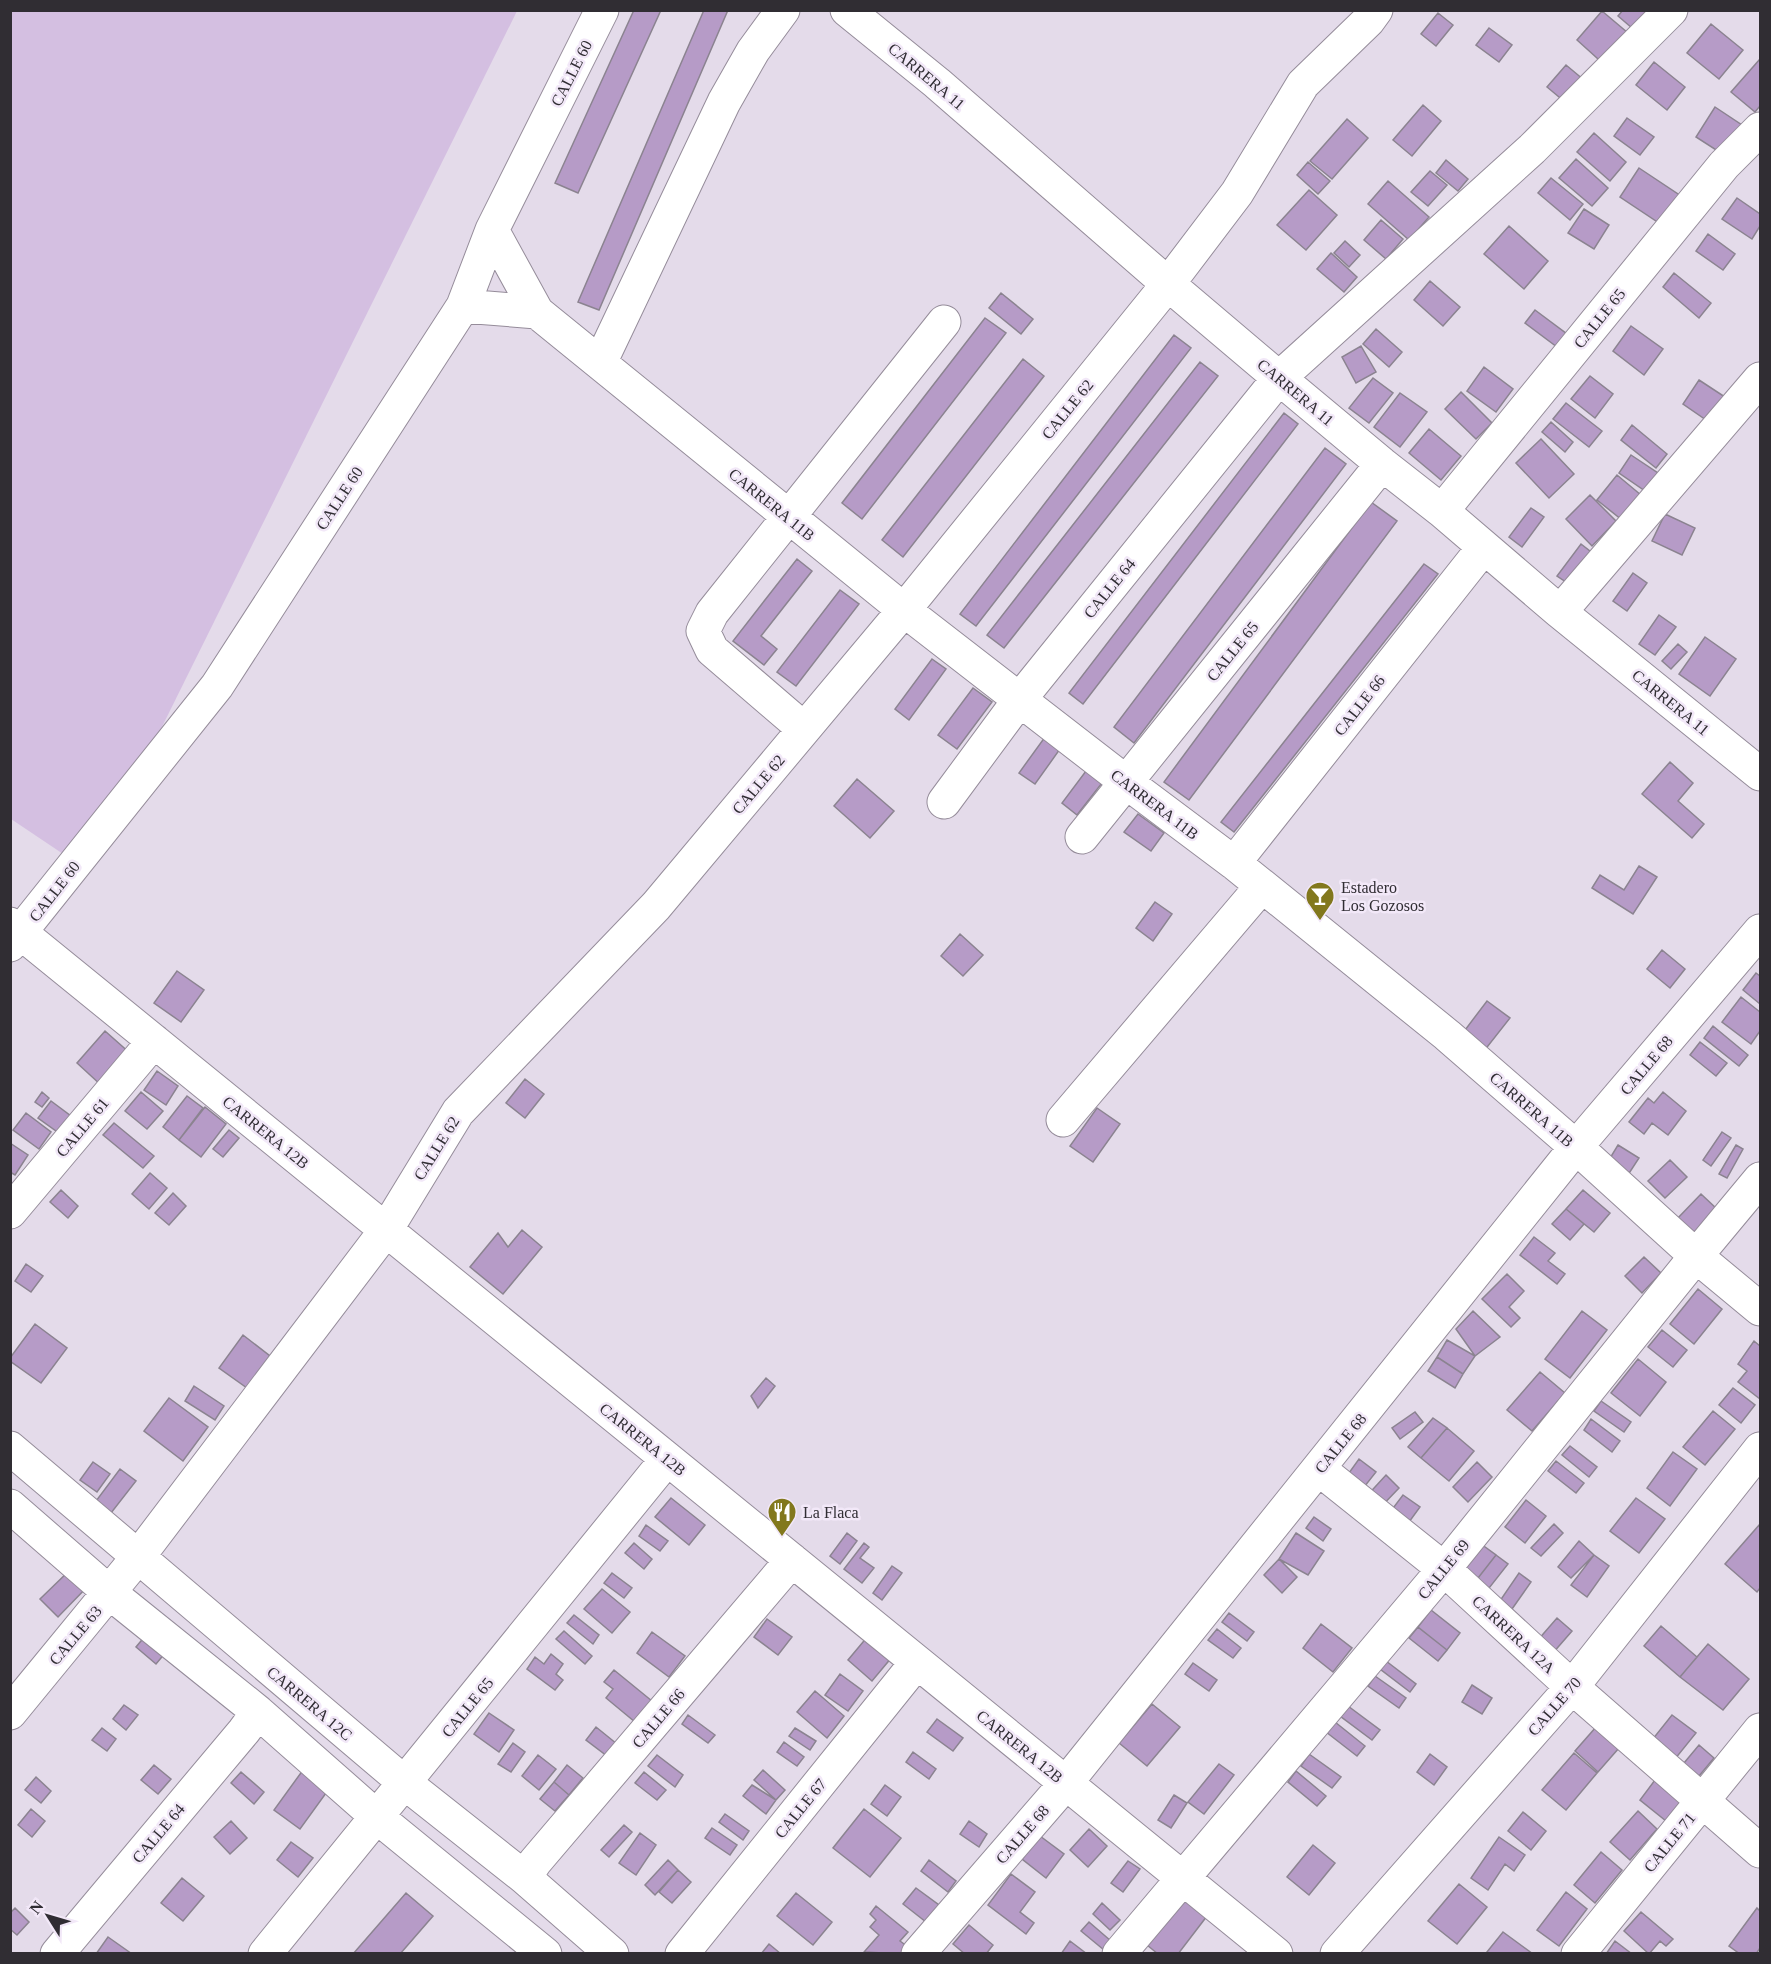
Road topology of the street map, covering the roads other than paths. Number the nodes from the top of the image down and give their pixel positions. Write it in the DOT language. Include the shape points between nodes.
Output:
graph roads {
  1 [pos="602,10"];
  2 [pos="783,10"];
  3 [pos="847,10"];
  4 [pos="1376,10"];
  5 [pos="1671,10"];
  6 [pos="1761,129"];
  7 [pos="492,230"];
  8 [pos="1168,284"];
  9 [pos="463,306"];
  10 [pos="537,312"];
  11 [pos="944,322"];
  12 [pos="600,363"];
  13 [pos="1279,378"];
  14 [pos="1761,379"];
  15 [pos="1382,464"];
  16 [pos="1442,511"];
  17 [pos="788,518"];
  18 [pos="1484,547"];
  19 [pos="904,610"];
  20 [pos="1560,612"];
  21 [pos="1020,699"];
  22 [pos="804,729"];
  23 [pos="1758,776"];
  24 [pos="1126,782"];
  25 [pos="944,802"];
  26 [pos="1082,837"];
  27 [pos="1234,863"];
  28 [pos="1262,885"];
  29 [pos="1761,931"];
  30 [pos="14,934"];
  31 [pos="154,1041"];
  32 [pos="1063,1120"];
  33 [pos="1576,1147"];
  34 [pos="1761,1179"];
  35 [pos="10,1212"];
  36 [pos="386,1230"];
  37 [pos="1696,1256"];
  38 [pos="1761,1309"];
  39 [pos="1761,1449"];
  40 [pos="11,1451"];
  41 [pos="667,1459"];
  42 [pos="1320,1469"];
  43 [pos="10,1506"];
  44 [pos="138,1557"];
  45 [pos="792,1560"];
  46 [pos="1444,1569"];
  47 [pos="110,1593"];
  48 [pos="917,1662"];
  49 [pos="1572,1687"];
  50 [pos="258,1712"];
  51 [pos="10,1713"];
  52 [pos="1761,1730"];
  53 [pos="405,1783"];
  54 [pos="1066,1783"];
  55 [pos="1702,1802"];
  56 [pos="377,1817"];
  57 [pos="1761,1851"];
  58 [pos="525,1878"];
  59 [pos="1183,1878"];
  60 [pos="57,1953"];
  61 [pos="265,1953"];
  62 [pos="545,1953"];
  63 [pos="612,1953"];
  64 [pos="682,1953"];
  65 [pos="918,1953"];
  66 [pos="1119,1953"];
  67 [pos="1276,1953"];
  68 [pos="1337,1953"];
  69 [pos="1578,1953"];
  1 -- 7 [label="street, CALLE 60"];
  2 -- 12 [label="street" via="753,51 724,102"];
  3 -- 8 [label="street, CARRERA 11" via="937,82"];
  4 -- 8 [label="street, CALLE 62" via="1303,84 1237,193"];
  5 -- 13 [label="street, CALLE 64" via="1532,149"];
  6 -- 16 [label="street, CALLE 65" via="1724,165"];
  7 -- 9 [label="street, CALLE 60"];
  7 -- 10 [label="street, CARRERA 11B"];
  8 -- 13 [label="street, CARRERA 11"];
  8 -- 19 [label="street, CALLE 62"];
  9 -- 10 [label="street"];
  9 -- 30 [label="street, CALLE 60" via="217,686"];
  10 -- 12 [label="street, CARRERA 11B"];
  11 -- 17 [label="street"];
  12 -- 17 [label="street, CARRERA 11B"];
  13 -- 15 [label="street, CARRERA 11"];
  13 -- 21 [label="street, CALLE 64"];
  14 -- 20 [label="street"];
  15 -- 16 [label="street, CARRERA 11"];
  15 -- 24 [label="street, CALLE 65"];
  16 -- 18 [label="street, CARRERA 11"];
  17 -- 19 [label="street, CARRERA 11B"];
  17 -- 22 [label="street" via="712,613 703,631 712,650"];
  18 -- 20 [label="street, CARRERA 11"];
  18 -- 27 [label="street, CALLE 66"];
  19 -- 21 [label="street, CARRERA 11B"];
  19 -- 22 [label="street, CALLE 62"];
  20 -- 23 [label="street, CARRERA 11"];
  21 -- 24 [label="street, CARRERA 11B"];
  21 -- 25 [label="street, CALLE 64"];
  22 -- 36 [label="street, CALLE 62" via="656,906 458,1112"];
  24 -- 26 [label="street, CALLE 65"];
  24 -- 27 [label="street, CARRERA 11B"];
  27 -- 28 [label="street, CARRERA 11B"];
  28 -- 32 [label="street"];
  28 -- 33 [label="street, CARRERA 11B" via="1447,1035"];
  29 -- 33 [label="street, CALLE 68"];
  30 -- 31 [label="street, CARRERA 12B"];
  31 -- 35 [label="street, CALLE 61"];
  31 -- 36 [label="street, CARRERA 12B"];
  33 -- 37 [label="street, CARRERA 11B"];
  33 -- 42 [label="street, CALLE 68"];
  34 -- 37 [label="street, CALLE 69"];
  36 -- 41 [label="street, CARRERA 12B"];
  36 -- 44 [label="street, CALLE 62"];
  37 -- 38 [label="street, CARRERA 11B"];
  37 -- 46 [label="street, CALLE 69"];
  39 -- 49 [label="street, CALLE 70"];
  40 -- 44 [label="street, CARRERA 12C"];
  41 -- 45 [label="street, CARRERA 12B"];
  41 -- 53 [label="street, CALLE 65"];
  42 -- 46 [label="street, CARRERA 12A"];
  42 -- 54 [label="street, CALLE 68"];
  43 -- 47 [label="street"];
  44 -- 47 [label="street, CALLE 63"];
  44 -- 53 [label="street, CARRERA 12C"];
  45 -- 48 [label="street, CARRERA 12B"];
  45 -- 58 [label="street, CALLE 66"];
  46 -- 49 [label="street, CARRERA 12A"];
  46 -- 59 [label="street, CALLE 69"];
  47 -- 50 [label="street"];
  47 -- 51 [label="street, CALLE 63"];
  48 -- 54 [label="street, CARRERA 12B"];
  48 -- 64 [label="street, CALLE 67"];
  49 -- 55 [label="street, CARRERA 12A"];
  49 -- 68 [label="street, CALLE 70"];
  50 -- 56 [label="street"];
  50 -- 60 [label="street, CALLE 64"];
  52 -- 55 [label="street, CALLE 71"];
  53 -- 56 [label="street, CALLE 65"];
  53 -- 58 [label="street, CARRERA 12C"];
  54 -- 59 [label="street, CARRERA 12B"];
  54 -- 65 [label="street, CALLE 68"];
  55 -- 57 [label="street, CARRERA 12A"];
  55 -- 69 [label="street, CALLE 71"];
  56 -- 61 [label="street, CALLE 65"];
  56 -- 62 [label="street"];
  58 -- 63 [label="street, CARRERA 12C"];
  59 -- 66 [label="street, CALLE 69"];
  59 -- 67 [label="street, CARRERA 12B"];
}
